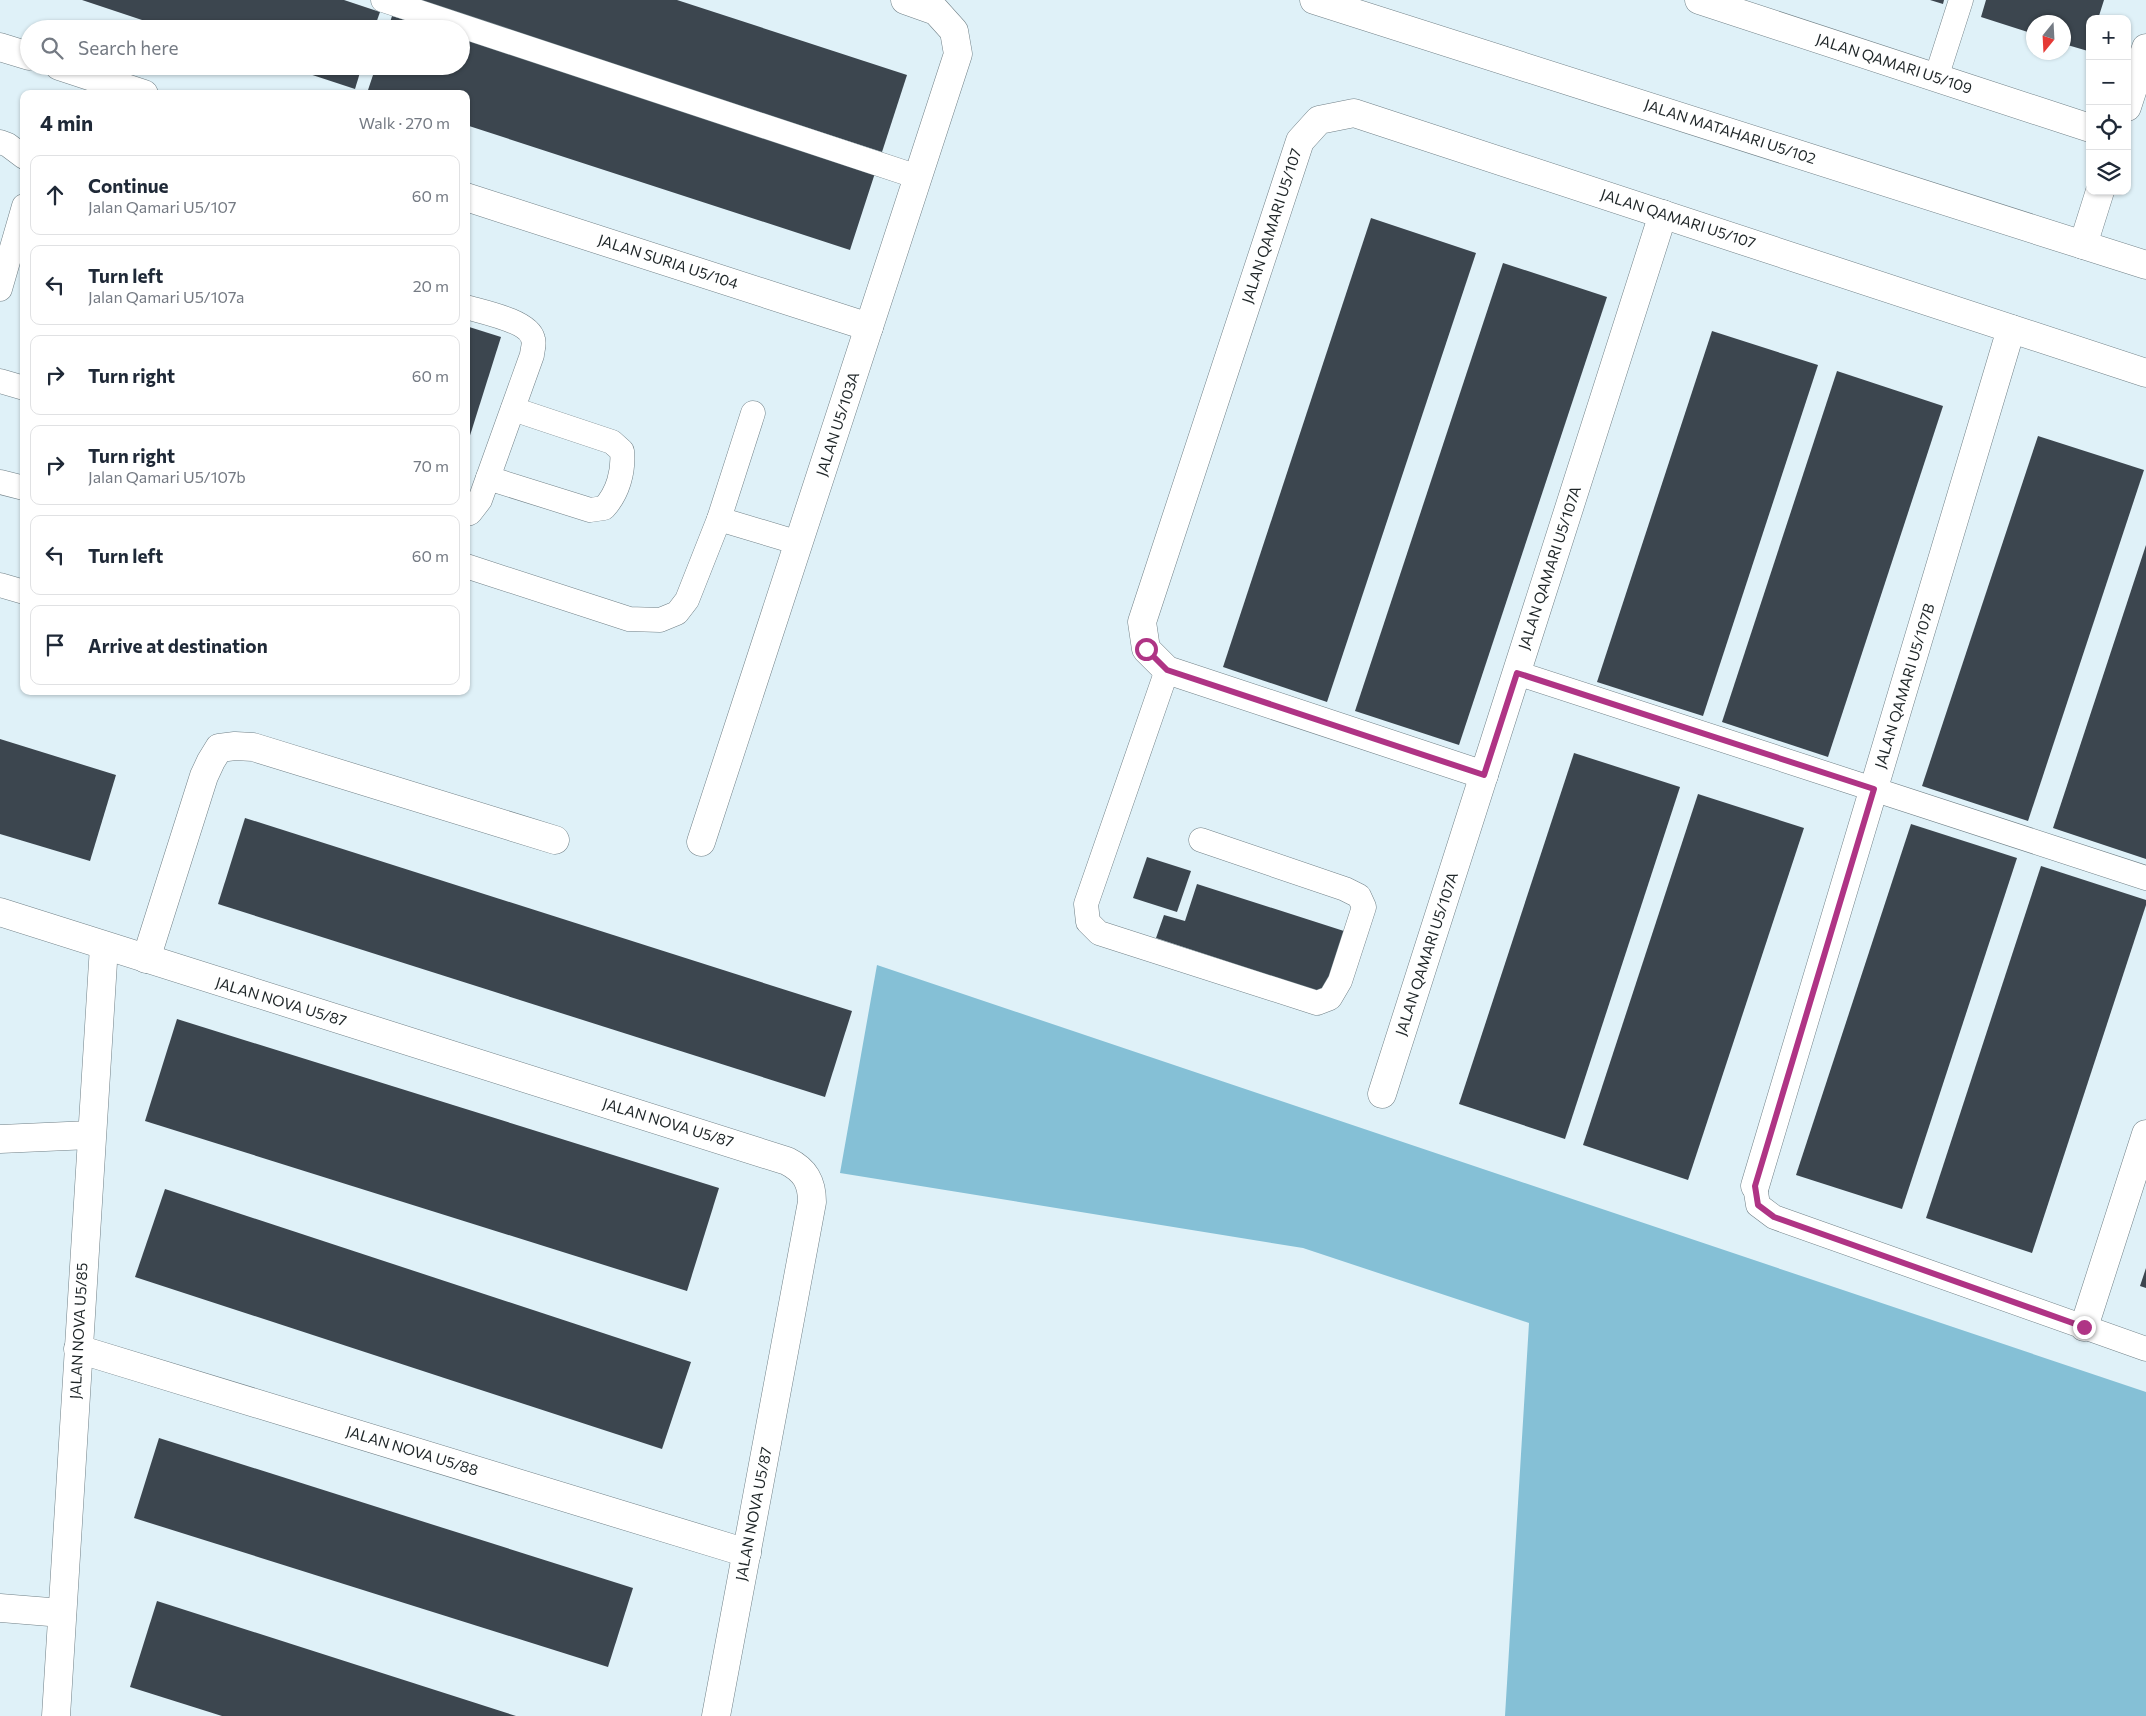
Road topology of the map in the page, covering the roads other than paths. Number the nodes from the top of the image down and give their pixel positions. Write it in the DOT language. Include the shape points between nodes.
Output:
graph roads {
  1 [pos="383,0"];
  2 [pos="905,0"];
  3 [pos="1314,0"];
  4 [pos="1699,0"];
  5 [pos="1961,0"];
  6 [pos="1751,8"];
  7 [pos="443,20"];
  8 [pos="470,29"];
  9 [pos="0,47"];
  10 [pos="2146,48"];
  11 [pos="20,53"];
  12 [pos="86,75"];
  13 [pos="1936,78"];
  14 [pos="132,90"];
  15 [pos="2128,105"];
  16 [pos="2086,127"];
  17 [pos="0,142"];
  18 [pos="20,154"];
  19 [pos="918,177"];
  20 [pos="2099,195"];
  21 [pos="470,198"];
  22 [pos="1664,214"];
  23 [pos="20,220"];
  24 [pos="2083,245"];
  25 [pos="2146,264"];
  26 [pos="0,289"];
  27 [pos="470,308"];
  28 [pos="869,327"];
  29 [pos="2011,329"];
  30 [pos="2146,373"];
  31 [pos="0,381"];
  32 [pos="20,387"];
  33 [pos="512,409"];
  34 [pos="753,413"];
  35 [pos="488,478"];
  36 [pos="0,482"];
  37 [pos="20,487"];
  38 [pos="470,513"];
  39 [pos="719,519"];
  40 [pos="799,543"];
  41 [pos="470,567"];
  42 [pos="0,585"];
  43 [pos="20,591"];
  44 [pos="1167,670"];
  45 [pos="1517,673"];
  46 [pos="1484,775"];
  47 [pos="1874,789"];
  48 [pos="555,840"];
  49 [pos="1201,840"];
  50 [pos="702,842"];
  51 [pos="2146,878"];
  52 [pos="0,912"];
  53 [pos="104,946"];
  54 [pos="146,959"];
  55 [pos="1382,1094"];
  56 [pos="2146,1134"];
  57 [pos="90,1135"];
  58 [pos="0,1139"];
  59 [pos="1755,1186"];
  60 [pos="2084,1327"];
  61 [pos="78,1349"];
  62 [pos="2146,1349"];
  63 [pos="747,1553"];
  64 [pos="0,1608"];
  65 [pos="62,1613"];
  66 [pos="56,1716"];
  67 [pos="716,1716"];
  1 -- 7 [label="lane"];
  2 -- 19 [label="street, JALAN U5/103A" via="936,10 954,31 958,54"];
  3 -- 24 [label="street, JALAN MATAHARI U5/102"];
  4 -- 6 [label="street, JALAN QAMARI U5/109"];
  5 -- 13 [label="lane"];
  6 -- 13 [label="street, JALAN QAMARI U5/109"];
  8 -- 19 [label="lane"];
  9 -- 11 [label="street"];
  10 -- 15 [label="street"];
  12 -- 14 [label="street"];
  13 -- 16 [label="street, JALAN QAMARI U5/109"];
  17 -- 18 [label="lane"];
  19 -- 28 [label="street, JALAN U5/103A"];
  20 -- 24 [label="street"];
  21 -- 28 [label="street, JALAN SURIA U5/104"];
  22 -- 29 [label="street, JALAN QAMARI U5/107"];
  22 -- 44 [label="street, JALAN QAMARI U5/107" via="1354,112 1319,120 1300,141 1142,622 1146,649"];
  22 -- 45 [label="street, JALAN QAMARI U5/107A"];
  23 -- 26 [label="lane"];
  24 -- 25 [label="street, JALAN MATAHARI U5/102"];
  27 -- 33 [label="lane" via="515,322 527,329 534,340 532,355"];
  28 -- 40 [label="street, JALAN U5/103A"];
  29 -- 30 [label="street, JALAN QAMARI U5/107"];
  29 -- 47 [label="street, JALAN QAMARI U5/107B"];
  31 -- 32 [label="lane"];
  33 -- 35 [label="lane"];
  33 -- 35 [label="lane" via="612,442 622,451 624,464 613,498 604,508 590,510"];
  34 -- 39 [label="lane"];
  35 -- 38 [label="lane" via="480,500"];
  36 -- 37 [label="lane"];
  39 -- 40 [label="lane"];
  39 -- 41 [label="lane" via="687,600 677,613 660,620 629,619"];
  40 -- 50 [label="street, JALAN U5/103A"];
  42 -- 43 [label="lane"];
  44 -- 46 [label="street, JALAN QAMARI U5/107"];
  44 -- 49 [label="lane" via="1086,904 1088,922 1099,933 1317,1003 1330,998 1340,981 1364,907 1359,896"];
  45 -- 46 [label="street, JALAN QAMARI U5/107A"];
  45 -- 47 [label="lane"];
  46 -- 55 [label="street, JALAN QAMARI U5/107A"];
  47 -- 51 [label="lane"];
  47 -- 59 [label="street, JALAN QAMARI U5/107B"];
  48 -- 54 [label="street" via="253,747 219,748 204,776"];
  52 -- 53 [label="street, JALAN NOVA U5/87"];
  53 -- 54 [label="street, JALAN NOVA U5/87"];
  53 -- 57 [label="street, JALAN NOVA U5/85"];
  54 -- 63 [label="street, JALAN NOVA U5/87" via="798,1167 812,1189 812,1202"];
  56 -- 60 [label="street"];
  57 -- 58 [label="street"];
  57 -- 61 [label="street, JALAN NOVA U5/85"];
  59 -- 60 [label="lane" via="1758,1205 1774,1217"];
  60 -- 62 [label="lane"];
  61 -- 63 [label="street, JALAN NOVA U5/88"];
  61 -- 65 [label="street, JALAN NOVA U5/85"];
  63 -- 67 [label="street, JALAN NOVA U5/87"];
  64 -- 65 [label="street"];
  65 -- 66 [label="street, JALAN NOVA U5/85"];
}
